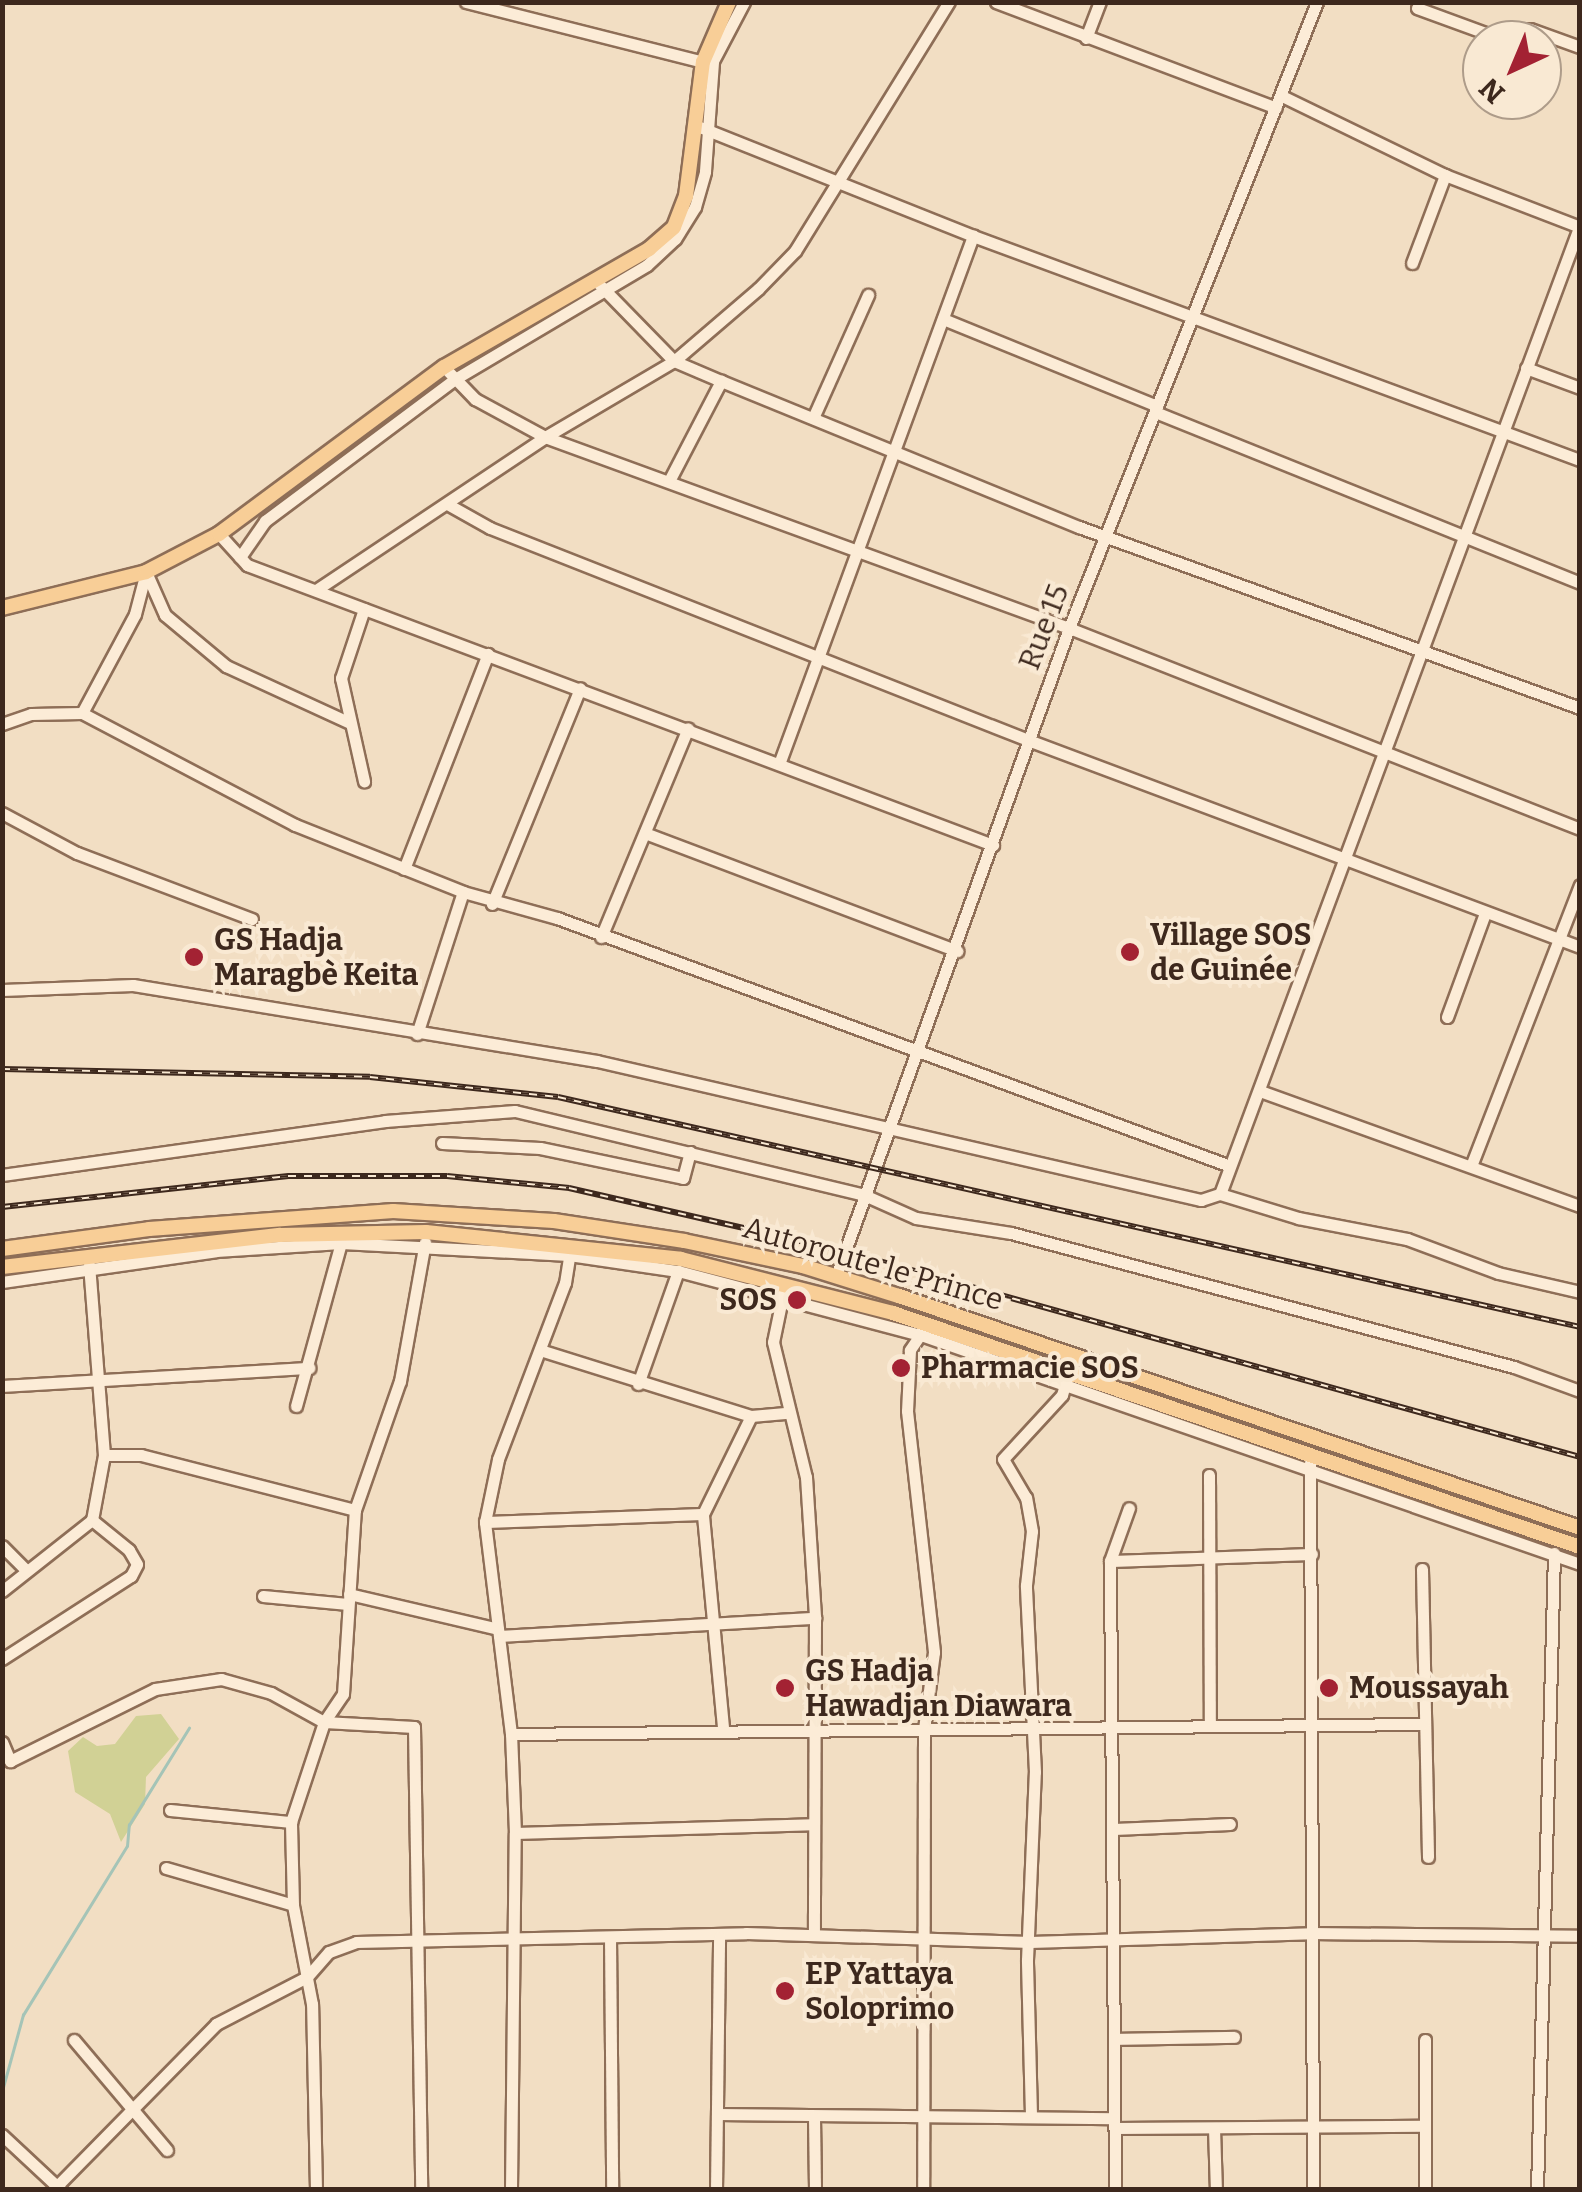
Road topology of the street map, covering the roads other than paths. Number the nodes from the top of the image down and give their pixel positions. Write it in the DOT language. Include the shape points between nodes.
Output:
graph roads {
  1 [pos="466,2"];
  2 [pos="729,2"];
  3 [pos="744,2"];
  4 [pos="949,2"];
  5 [pos="996,2"];
  6 [pos="1100,2"];
  7 [pos="1317,2"];
  8 [pos="1417,8"];
  9 [pos="1086,38"];
  10 [pos="1580,46"];
  11 [pos="703,62"];
  12 [pos="1282,96"];
  13 [pos="1276,108"];
  14 [pos="702,128"];
  15 [pos="1445,174"];
  16 [pos="841,180"];
  17 [pos="1579,226"];
  18 [pos="974,236"];
  19 [pos="1412,263"];
  20 [pos="598,283"];
  21 [pos="868,295"];
  22 [pos="943,318"];
  23 [pos="1193,318"];
  24 [pos="674,361"];
  25 [pos="444,366"];
  26 [pos="1526,368"];
  27 [pos="455,379"];
  28 [pos="720,381"];
  29 [pos="1580,388"];
  30 [pos="1156,409"];
  31 [pos="813,418"];
  32 [pos="1502,430"];
  33 [pos="545,436"];
  34 [pos="894,447"];
  35 [pos="1580,460"];
  36 [pos="670,481"];
  37 [pos="448,505"];
  38 [pos="219,534"];
  39 [pos="1106,534"];
  40 [pos="1463,535"];
  41 [pos="858,549"];
  42 [pos="240,557"];
  43 [pos="146,572"];
  44 [pos="1580,583"];
  45 [pos="316,590"];
  46 [pos="2,608"];
  47 [pos="364,609"];
  48 [pos="1069,628"];
  49 [pos="1421,648"];
  50 [pos="488,654"];
  51 [pos="818,658"];
  52 [pos="580,688"];
  53 [pos="1580,708"];
  54 [pos="82,713"];
  55 [pos="350,723"];
  56 [pos="2,724"];
  57 [pos="688,728"];
  58 [pos="1028,740"];
  59 [pos="1381,754"];
  60 [pos="780,764"];
  61 [pos="364,781"];
  62 [pos="2,813"];
  63 [pos="1580,829"];
  64 [pos="645,833"];
  65 [pos="993,845"];
  66 [pos="1342,859"];
  67 [pos="404,868"];
  68 [pos="1580,885"];
  69 [pos="463,892"];
  70 [pos="492,904"];
  71 [pos="1485,913"];
  72 [pos="252,919"];
  73 [pos="602,937"];
  74 [pos="1558,940"];
  75 [pos="1580,947"];
  76 [pos="957,951"];
  77 [pos="2,990"];
  78 [pos="1447,1017"];
  79 [pos="417,1034"];
  80 [pos="917,1055"];
  81 [pos="1260,1090"];
  82 [pos="889,1128"];
  83 [pos="442,1142"];
  84 [pos="690,1152"];
  85 [pos="1230,1166"];
  86 [pos="1471,1166"];
  87 [pos="2,1176"];
  88 [pos="862,1194"];
  89 [pos="1220,1194"];
  90 [pos="1580,1206"];
  91 [pos="425,1239"];
  92 [pos="341,1243"];
  93 [pos="2,1249"];
  94 [pos="570,1250"];
  95 [pos="89,1263"];
  96 [pos="2,1268"];
  97 [pos="678,1271"];
  98 [pos="836,1276"];
  99 [pos="2,1282"];
  100 [pos="784,1287"];
  101 [pos="1580,1292"];
  102 [pos="922,1329"];
  103 [pos="540,1350"];
  104 [pos="309,1368"];
  105 [pos="98,1376"];
  106 [pos="1067,1378"];
  107 [pos="638,1384"];
  108 [pos="2,1386"];
  109 [pos="1580,1391"];
  110 [pos="296,1406"];
  111 [pos="788,1413"];
  112 [pos="751,1416"];
  113 [pos="104,1454"];
  114 [pos="1310,1461"];
  115 [pos="1209,1475"];
  116 [pos="1129,1508"];
  117 [pos="355,1510"];
  118 [pos="703,1514"];
  119 [pos="92,1520"];
  120 [pos="485,1522"];
  121 [pos="1580,1528"];
  122 [pos="1558,1540"];
  123 [pos="2,1546"];
  124 [pos="1580,1547"];
  125 [pos="1312,1554"];
  126 [pos="1207,1556"];
  127 [pos="1554,1556"];
  128 [pos="1110,1561"];
  129 [pos="1580,1564"];
  130 [pos="25,1569"];
  131 [pos="1422,1569"];
  132 [pos="2,1590"];
  133 [pos="262,1596"];
  134 [pos="348,1599"];
  135 [pos="814,1618"];
  136 [pos="714,1621"];
  137 [pos="498,1633"];
  138 [pos="2,1658"];
  139 [pos="324,1722"];
  140 [pos="1424,1724"];
  141 [pos="1210,1725"];
  142 [pos="1112,1726"];
  143 [pos="1312,1726"];
  144 [pos="723,1727"];
  145 [pos="812,1728"];
  146 [pos="924,1729"];
  147 [pos="1033,1731"];
  148 [pos="512,1734"];
  149 [pos="2,1742"];
  150 [pos="170,1810"];
  151 [pos="290,1822"];
  152 [pos="812,1824"];
  153 [pos="1230,1824"];
  154 [pos="1114,1829"];
  155 [pos="515,1833"];
  156 [pos="1428,1857"];
  157 [pos="166,1868"];
  158 [pos="293,1906"];
  159 [pos="1311,1933"];
  160 [pos="814,1934"];
  161 [pos="921,1936"];
  162 [pos="1547,1936"];
  163 [pos="1580,1936"];
  164 [pos="512,1937"];
  165 [pos="610,1937"];
  166 [pos="719,1937"];
  167 [pos="418,1938"];
  168 [pos="1030,1942"];
  169 [pos="1114,1942"];
  170 [pos="306,1977"];
  171 [pos="1234,2037"];
  172 [pos="1114,2038"];
  173 [pos="74,2040"];
  174 [pos="1425,2040"];
  175 [pos="131,2108"];
  176 [pos="717,2114"];
  177 [pos="923,2114"];
  178 [pos="1030,2115"];
  179 [pos="814,2116"];
  180 [pos="1114,2123"];
  181 [pos="1423,2126"];
  182 [pos="1214,2128"];
  183 [pos="1313,2129"];
  184 [pos="2,2136"];
  185 [pos="167,2150"];
  186 [pos="57,2188"];
  187 [pos="316,2190"];
  188 [pos="421,2190"];
  189 [pos="511,2190"];
  190 [pos="612,2190"];
  191 [pos="716,2190"];
  192 [pos="815,2190"];
  193 [pos="923,2190"];
  194 [pos="1114,2190"];
  195 [pos="1216,2190"];
  196 [pos="1313,2190"];
  197 [pos="1425,2190"];
  198 [pos="1537,2190"];
  1 -- 11 [label="street"];
  2 -- 11 [label="main road"];
  3 -- 14 [label="street" via="713,61"];
  4 -- 16 [label="street"];
  5 -- 9 [label="street"];
  6 -- 9 [label="street"];
  7 -- 12 [label="street, Rue 15"];
  8 -- 10 [label="street" via="1499,38 1530,29"];
  9 -- 13 [label="street"];
  11 -- 14 [label="main road"];
  12 -- 13 [label="street, Rue 15"];
  12 -- 15 [label="street"];
  13 -- 23 [label="street, Rue 15"];
  14 -- 16 [label="street"];
  14 -- 20 [label="main road" via="674,227"];
  15 -- 17 [label="street"];
  15 -- 19 [label="street"];
  16 -- 18 [label="street"];
  16 -- 24 [label="street" via="794,251"];
  17 -- 26 [label="street"];
  18 -- 22 [label="street"];
  18 -- 23 [label="street"];
  20 -- 24 [label="street"];
  20 -- 25 [label="main road"];
  20 -- 27 [label="street"];
  21 -- 31 [label="street"];
  22 -- 30 [label="street"];
  22 -- 34 [label="street"];
  23 -- 30 [label="street, Rue 15"];
  23 -- 32 [label="street"];
  24 -- 28 [label="street"];
  24 -- 33 [label="street"];
  25 -- 27 [label="street"];
  25 -- 38 [label="main road"];
  26 -- 29 [label="street"];
  26 -- 32 [label="street"];
  27 -- 33 [label="street" via="474,399"];
  27 -- 42 [label="street" via="265,521"];
  28 -- 31 [label="street"];
  28 -- 36 [label="street"];
  30 -- 39 [label="street, Rue 15"];
  30 -- 40 [label="street"];
  31 -- 34 [label="street"];
  32 -- 35 [label="street"];
  32 -- 40 [label="street"];
  33 -- 36 [label="street"];
  33 -- 37 [label="street"];
  34 -- 39 [label="street"];
  34 -- 41 [label="street"];
  36 -- 41 [label="street"];
  37 -- 45 [label="street"];
  37 -- 51 [label="street"];
  38 -- 42 [label="street"];
  38 -- 43 [label="main road"];
  39 -- 48 [label="street, Rue 15"];
  39 -- 49 [label="street"];
  40 -- 44 [label="street"];
  40 -- 49 [label="street"];
  41 -- 48 [label="street"];
  41 -- 51 [label="street"];
  42 -- 45 [label="street"];
  43 -- 46 [label="main road"];
  43 -- 54 [label="street" via="135,614"];
  43 -- 55 [label="street" via="165,615 226,666"];
  45 -- 47 [label="street"];
  47 -- 50 [label="street"];
  47 -- 55 [label="street" via="341,678"];
  48 -- 58 [label="street, Rue 15"];
  48 -- 59 [label="street"];
  49 -- 53 [label="street"];
  49 -- 59 [label="street"];
  50 -- 52 [label="street"];
  50 -- 67 [label="street"];
  51 -- 58 [label="street"];
  51 -- 60 [label="street"];
  52 -- 57 [label="street"];
  52 -- 70 [label="street"];
  54 -- 56 [label="street" via="31,714"];
  54 -- 67 [label="street" via="295,825"];
  55 -- 61 [label="street"];
  57 -- 60 [label="street"];
  57 -- 64 [label="street"];
  58 -- 65 [label="street, Rue 15"];
  58 -- 66 [label="street"];
  59 -- 63 [label="street"];
  59 -- 66 [label="street"];
  60 -- 65 [label="street"];
  62 -- 72 [label="street" via="77,853"];
  64 -- 73 [label="street"];
  64 -- 76 [label="street"];
  65 -- 76 [label="street, Rue 15"];
  66 -- 71 [label="street"];
  66 -- 81 [label="street"];
  67 -- 69 [label="street"];
  68 -- 74 [label="street"];
  69 -- 70 [label="street"];
  69 -- 79 [label="street"];
  70 -- 73 [label="street"];
  71 -- 74 [label="street"];
  71 -- 78 [label="street"];
  73 -- 80 [label="street"];
  74 -- 75 [label="street"];
  74 -- 86 [label="street"];
  76 -- 80 [label="street, Rue 15"];
  77 -- 79 [label="street" via="133,984"];
  79 -- 82 [label="street" via="597,1060"];
  80 -- 82 [label="street, Rue 15"];
  80 -- 85 [label="street"];
  81 -- 85 [label="street"];
  81 -- 86 [label="street"];
  82 -- 88 [label="street, Rue 15"];
  82 -- 89 [label="street" via="1201,1200"];
  83 -- 84 [label="street" via="540,1148 682,1178"];
  84 -- 87 [label="street" via="515,1112 385,1121"];
  84 -- 88 [label="street"];
  85 -- 89 [label="street"];
  86 -- 90 [label="street"];
  88 -- 98 [label="street, Rue 15"];
  88 -- 109 [label="street" via="916,1218 1011,1233 1514,1367"];
  89 -- 101 [label="street" via="1298,1218 1407,1239 1498,1273"];
  91 -- 92 [label="street"];
  91 -- 94 [label="main road, Autoroute le Prince"];
  91 -- 95 [label="main road, Autoroute le Prince" via="280,1235"];
  91 -- 117 [label="street" via="400,1381"];
  92 -- 95 [label="street"];
  92 -- 104 [label="street"];
  93 -- 98 [label="main road, Autoroute le Prince" via="149,1229 393,1211 554,1222 684,1241"];
  94 -- 97 [label="street"];
  94 -- 100 [label="main road, Autoroute le Prince"];
  94 -- 103 [label="street"];
  95 -- 96 [label="main road, Autoroute le Prince"];
  95 -- 99 [label="street"];
  95 -- 105 [label="street"];
  97 -- 100 [label="street"];
  97 -- 107 [label="street"];
  98 -- 121 [label="main road, Autoroute le Prince"];
  100 -- 102 [label="main road, Autoroute le Prince"];
  100 -- 111 [label="street" via="772,1342"];
  102 -- 106 [label="main road, Autoroute le Prince"];
  102 -- 146 [label="street" via="910,1350 907,1411 934,1652"];
  103 -- 107 [label="street"];
  103 -- 120 [label="street" via="498,1458"];
  104 -- 105 [label="street"];
  104 -- 110 [label="street"];
  105 -- 108 [label="street"];
  105 -- 113 [label="street"];
  106 -- 114 [label="main road, Autoroute le Prince"];
  106 -- 147 [label="street" via="1002,1459 1026,1498 1032,1530 1026,1585"];
  107 -- 112 [label="street"];
  111 -- 112 [label="street"];
  111 -- 135 [label="street" via="806,1477"];
  112 -- 118 [label="street"];
  113 -- 117 [label="street" via="141,1455"];
  113 -- 119 [label="street"];
  114 -- 122 [label="main road, Autoroute le Prince"];
  114 -- 125 [label="street"];
  114 -- 127 [label="street"];
  115 -- 126 [label="street"];
  116 -- 128 [label="street"];
  117 -- 134 [label="street"];
  118 -- 120 [label="street"];
  118 -- 136 [label="street"];
  119 -- 130 [label="street"];
  119 -- 138 [label="street" via="129,1550 136,1564 131,1576"];
  120 -- 137 [label="street"];
  122 -- 124 [label="main road, Autoroute le Prince"];
  122 -- 127 [label="street"];
  123 -- 130 [label="street"];
  125 -- 126 [label="street"];
  125 -- 143 [label="street"];
  126 -- 128 [label="street"];
  126 -- 141 [label="street"];
  127 -- 129 [label="street"];
  127 -- 162 [label="street"];
  128 -- 142 [label="street"];
  130 -- 132 [label="street"];
  131 -- 140 [label="street"];
  133 -- 134 [label="street"];
  134 -- 137 [label="street"];
  134 -- 139 [label="street" via="343,1694"];
  135 -- 136 [label="street"];
  135 -- 145 [label="street"];
  136 -- 137 [label="street"];
  136 -- 144 [label="street"];
  137 -- 148 [label="street"];
  139 -- 149 [label="street" via="271,1693 220,1679 155,1689 10,1761"];
  139 -- 151 [label="street"];
  139 -- 167 [label="street" via="414,1727"];
  140 -- 143 [label="street"];
  140 -- 156 [label="street"];
  141 -- 142 [label="street"];
  141 -- 143 [label="street"];
  142 -- 147 [label="street"];
  142 -- 154 [label="street"];
  143 -- 159 [label="street"];
  144 -- 145 [label="street"];
  144 -- 148 [label="street"];
  145 -- 146 [label="street"];
  145 -- 152 [label="street"];
  146 -- 147 [label="street"];
  146 -- 161 [label="street"];
  147 -- 168 [label="street"];
  148 -- 155 [label="street"];
  150 -- 151 [label="street"];
  151 -- 158 [label="street"];
  152 -- 155 [label="street"];
  152 -- 160 [label="street"];
  153 -- 154 [label="street"];
  154 -- 169 [label="street"];
  155 -- 164 [label="street"];
  157 -- 158 [label="street"];
  158 -- 170 [label="street"];
  159 -- 162 [label="street"];
  159 -- 169 [label="street"];
  159 -- 183 [label="street"];
  160 -- 161 [label="street"];
  160 -- 166 [label="street"];
  161 -- 168 [label="street"];
  161 -- 177 [label="street"];
  162 -- 163 [label="street"];
  162 -- 198 [label="street"];
  164 -- 165 [label="street"];
  164 -- 167 [label="street"];
  164 -- 189 [label="street"];
  165 -- 166 [label="street"];
  165 -- 190 [label="street"];
  166 -- 176 [label="street"];
  167 -- 170 [label="street" via="356,1942 329,1952"];
  167 -- 188 [label="street"];
  168 -- 169 [label="street"];
  168 -- 178 [label="street"];
  169 -- 172 [label="street"];
  170 -- 175 [label="street" via="216,2024"];
  170 -- 187 [label="street"];
  171 -- 172 [label="street"];
  172 -- 180 [label="street"];
  173 -- 175 [label="street"];
  174 -- 181 [label="street"];
  175 -- 185 [label="street"];
  175 -- 186 [label="street"];
  176 -- 179 [label="street"];
  176 -- 191 [label="street"];
  177 -- 178 [label="street"];
  177 -- 179 [label="street"];
  177 -- 193 [label="street"];
  178 -- 180 [label="street"];
  179 -- 192 [label="street"];
  180 -- 182 [label="street"];
  180 -- 194 [label="street"];
  181 -- 183 [label="street"];
  181 -- 197 [label="street"];
  182 -- 183 [label="street"];
  182 -- 195 [label="street"];
  183 -- 196 [label="street"];
  184 -- 186 [label="street"];
}
